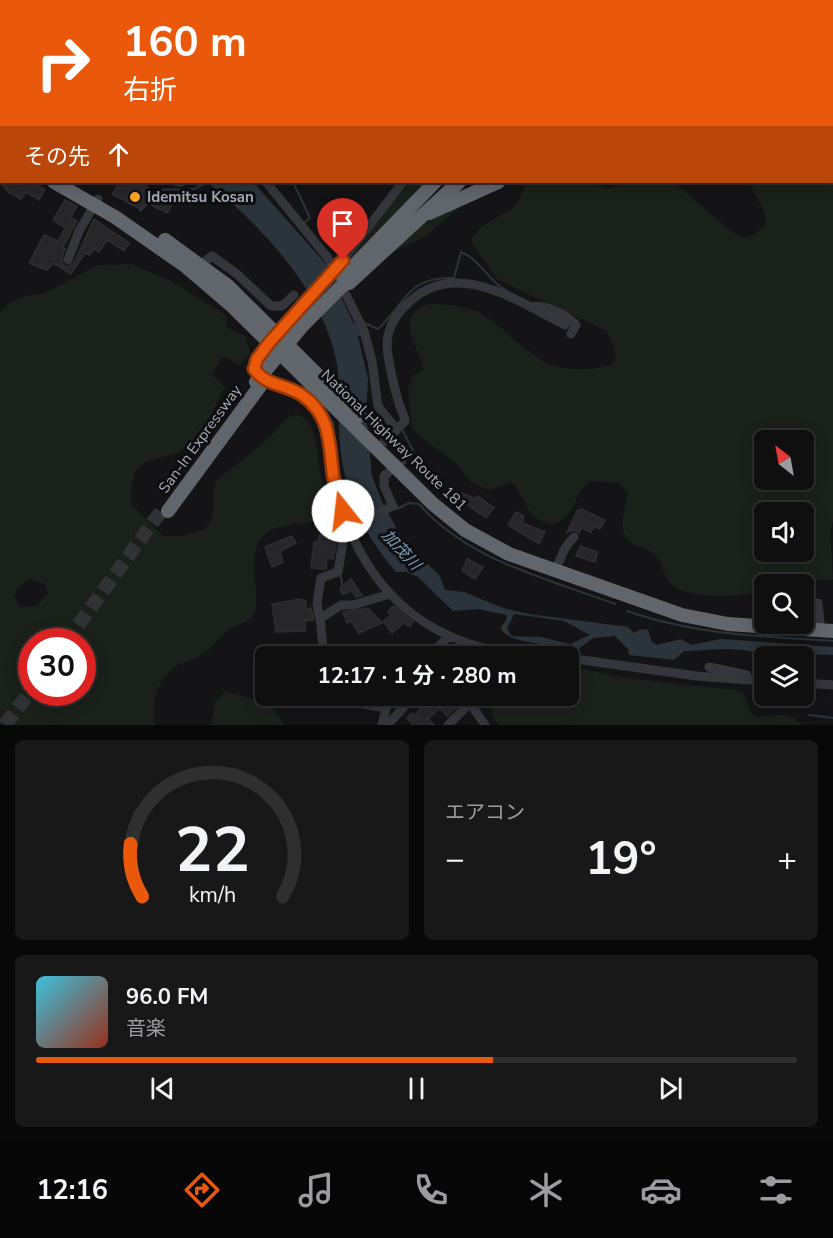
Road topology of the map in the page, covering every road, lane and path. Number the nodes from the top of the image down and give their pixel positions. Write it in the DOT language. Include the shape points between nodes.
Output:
graph roads {
  1 [pos="56,183"];
  2 [pos="69,183"];
  3 [pos="267,183"];
  4 [pos="402,183"];
  5 [pos="434,183"];
  6 [pos="452,183"];
  7 [pos="458,183"];
  8 [pos="496,183"];
  9 [pos="96,202"];
  10 [pos="416,219"];
  11 [pos="68,260"];
  12 [pos="200,265"];
  13 [pos="346,280"];
  14 [pos="294,295"];
  15 [pos="530,308"];
  16 [pos="564,325"];
  17 [pos="572,334"];
  18 [pos="273,339"];
  19 [pos="258,384"];
  20 [pos="397,430"];
  21 [pos="381,443"];
  22 [pos="399,463"];
  23 [pos="166,509"];
  24 [pos="351,527"];
  25 [pos="574,537"];
  26 [pos="558,564"];
  27 [pos="390,594"];
  28 [pos="818,603"];
  29 [pos="320,617"];
  30 [pos="754,617"];
  31 [pos="826,622"];
  32 [pos="833,631"];
  33 [pos="448,637"];
  34 [pos="323,646"];
  35 [pos="439,646"];
  36 [pos="478,646"];
  37 [pos="579,659"];
  38 [pos="709,667"];
  39 [pos="754,677"];
  40 [pos="754,679"];
  41 [pos="814,684"];
  42 [pos="833,685"];
  43 [pos="374,706"];
  44 [pos="405,706"];
  45 [pos="465,706"];
  46 [pos="474,706"];
  47 [pos="385,708"];
  48 [pos="383,725"];
  49 [pos="448,725"];
  50 [pos="485,725"];
  1 -- 9 [label="highway, National Highway Route 181"];
  2 -- 9 [label="highway, National Highway Route 181"];
  3 -- 20 [label="street" via="333,267 364,331 378,406"];
  4 -- 18 [label="street, bridge" via="343,260"];
  5 -- 13 [label="highway"];
  6 -- 13 [label="highway, San-In Expressway"];
  7 -- 10 [label="highway, San-In Expressway"];
  8 -- 10 [label="highway"];
  9 -- 11 [label="street"];
  9 -- 12 [label="highway, National Highway Route 181"];
  9 -- 18 [label="highway, National Highway Route 181" via="184,265"];
  10 -- 13 [label="highway, San-In Expressway"];
  12 -- 14 [label="street" via="212,256 271,306 282,306"];
  12 -- 18 [label="highway, National Highway Route 181" via="228,286"];
  13 -- 19 [label="highway, San-In Expressway, bridge"];
  13 -- 19 [label="highway, San-In Expressway, bridge" via="302,326"];
  15 -- 16 [label="street"];
  15 -- 17 [label="street" via="538,305 570,318 576,325"];
  15 -- 20 [label="street" via="473,284 435,284 415,296 396,315 387,344 405,421"];
  18 -- 21 [label="highway, National Highway Route 181"];
  18 -- 24 [label="street" via="254,369 261,378 302,394 326,421 334,478"];
  19 -- 23 [label="highway, San-In Expressway"];
  20 -- 21 [label="street"];
  21 -- 22 [label="highway, National Highway Route 181"];
  22 -- 24 [label="street" via="384,476 393,506"];
  22 -- 26 [label="highway, National Highway Route 181" via="477,528"];
  22 -- 32 [label="highway, National Highway Route 181" via="433,504 465,530 509,554 682,615 728,624"];
  24 -- 27 [label="street" via="365,564"];
  24 -- 29 [label="street" via="344,536 338,572 321,578 317,603"];
  25 -- 26 [label="street"];
  26 -- 30 [label="highway, National Highway Route 181" via="673,604 717,615"];
  27 -- 29 [label="street" via="341,605"];
  27 -- 33 [label="street"];
  28 -- 31 [label="street"];
  29 -- 34 [label="street"];
  33 -- 35 [label="street"];
  33 -- 36 [label="street"];
  37 -- 40 [label="street" via="697,676"];
  38 -- 39 [label="street"];
  41 -- 42 [label="street"];
  43 -- 47 [label="street"];
  44 -- 48 [label="street"];
  45 -- 49 [label="street"];
  46 -- 50 [label="street"];
  47 -- 48 [label="street"];
}
